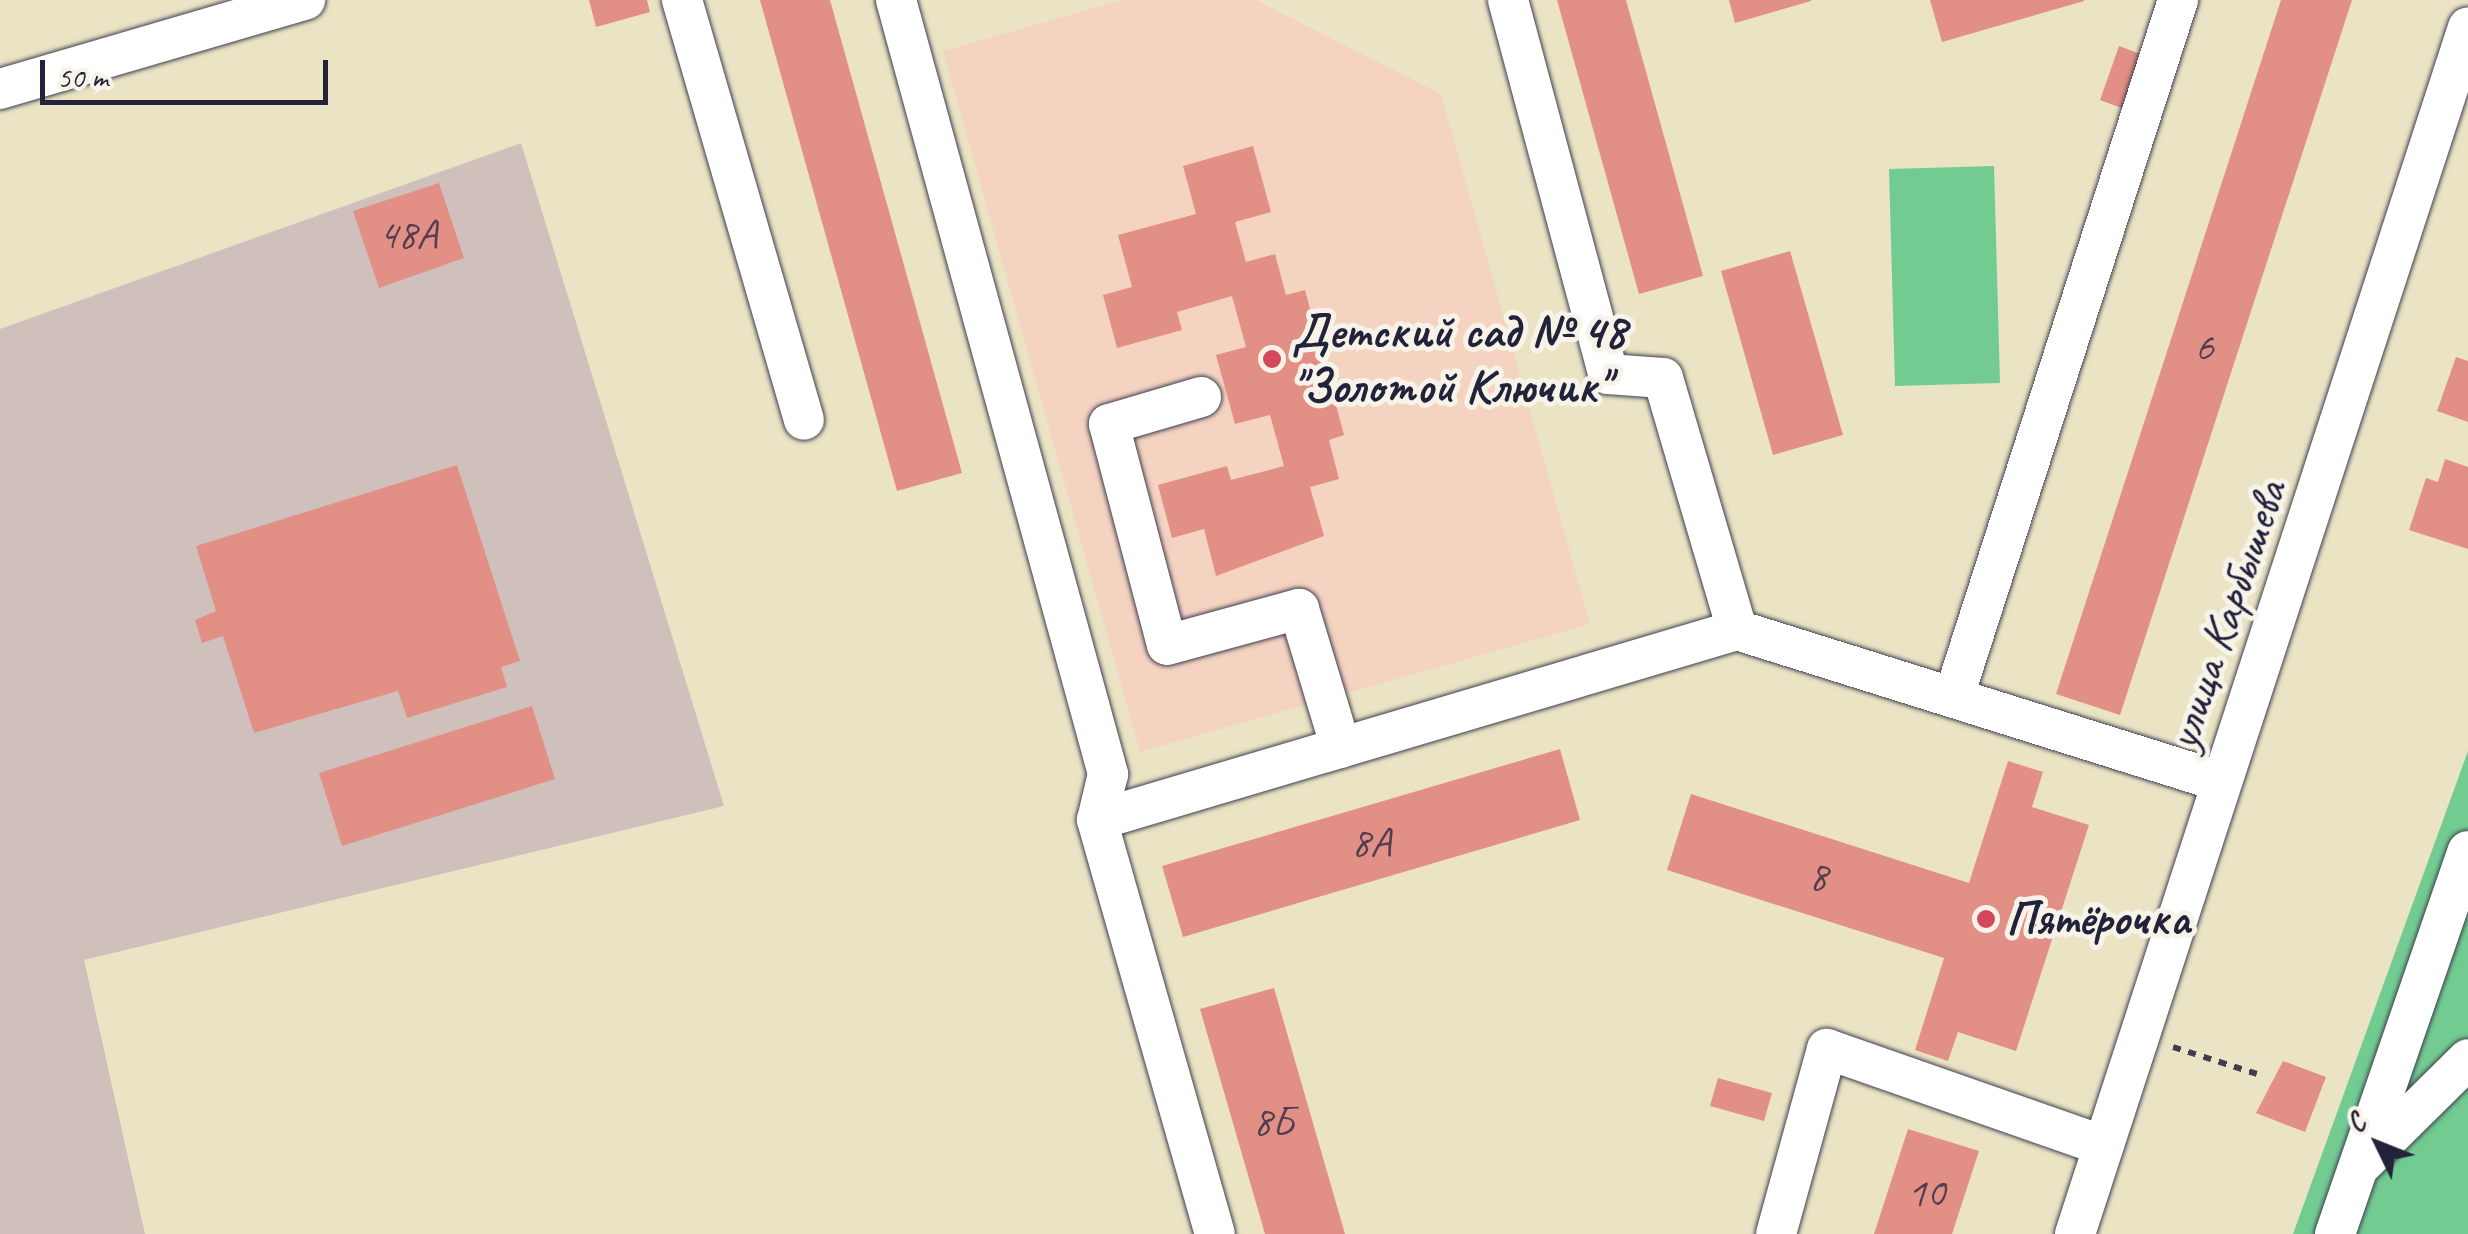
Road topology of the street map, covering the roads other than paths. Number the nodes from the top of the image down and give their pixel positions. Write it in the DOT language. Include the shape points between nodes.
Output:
graph roads {
  1 [pos="304,0"];
  2 [pos="682,0"];
  3 [pos="896,0"];
  4 [pos="1508,0"];
  5 [pos="2178,0"];
  6 [pos="2468,26"];
  7 [pos="0,89"];
  8 [pos="1201,397"];
  9 [pos="804,420"];
  10 [pos="1737,630"];
  11 [pos="1954,696"];
  12 [pos="1341,748"];
  13 [pos="2222,782"];
  14 [pos="1097,820"];
  15 [pos="2468,852"];
  16 [pos="2468,1059"];
  17 [pos="2104,1146"];
  18 [pos="2358,1168"];
  19 [pos="1215,1234"];
  20 [pos="1776,1234"];
  21 [pos="2075,1234"];
  22 [pos="2335,1234"];
  1 -- 7 [label="street"];
  2 -- 9 [label="street"];
  3 -- 14 [label="street" via="1108,774"];
  4 -- 10 [label="street" via="1608,374 1663,378"];
  5 -- 11 [label="street"];
  6 -- 13 [label="street, улица Карбышева"];
  8 -- 12 [label="street" via="1108,424 1167,645 1299,609"];
  10 -- 11 [label="street"];
  10 -- 12 [label="street"];
  11 -- 13 [label="street"];
  12 -- 14 [label="street"];
  13 -- 17 [label="street, улица Карбышева"];
  14 -- 19 [label="street"];
  15 -- 18 [label="street"];
  16 -- 18 [label="street"];
  17 -- 20 [label="street" via="1828,1048"];
  17 -- 21 [label="street, улица Карбышева"];
  18 -- 22 [label="street"];
}
